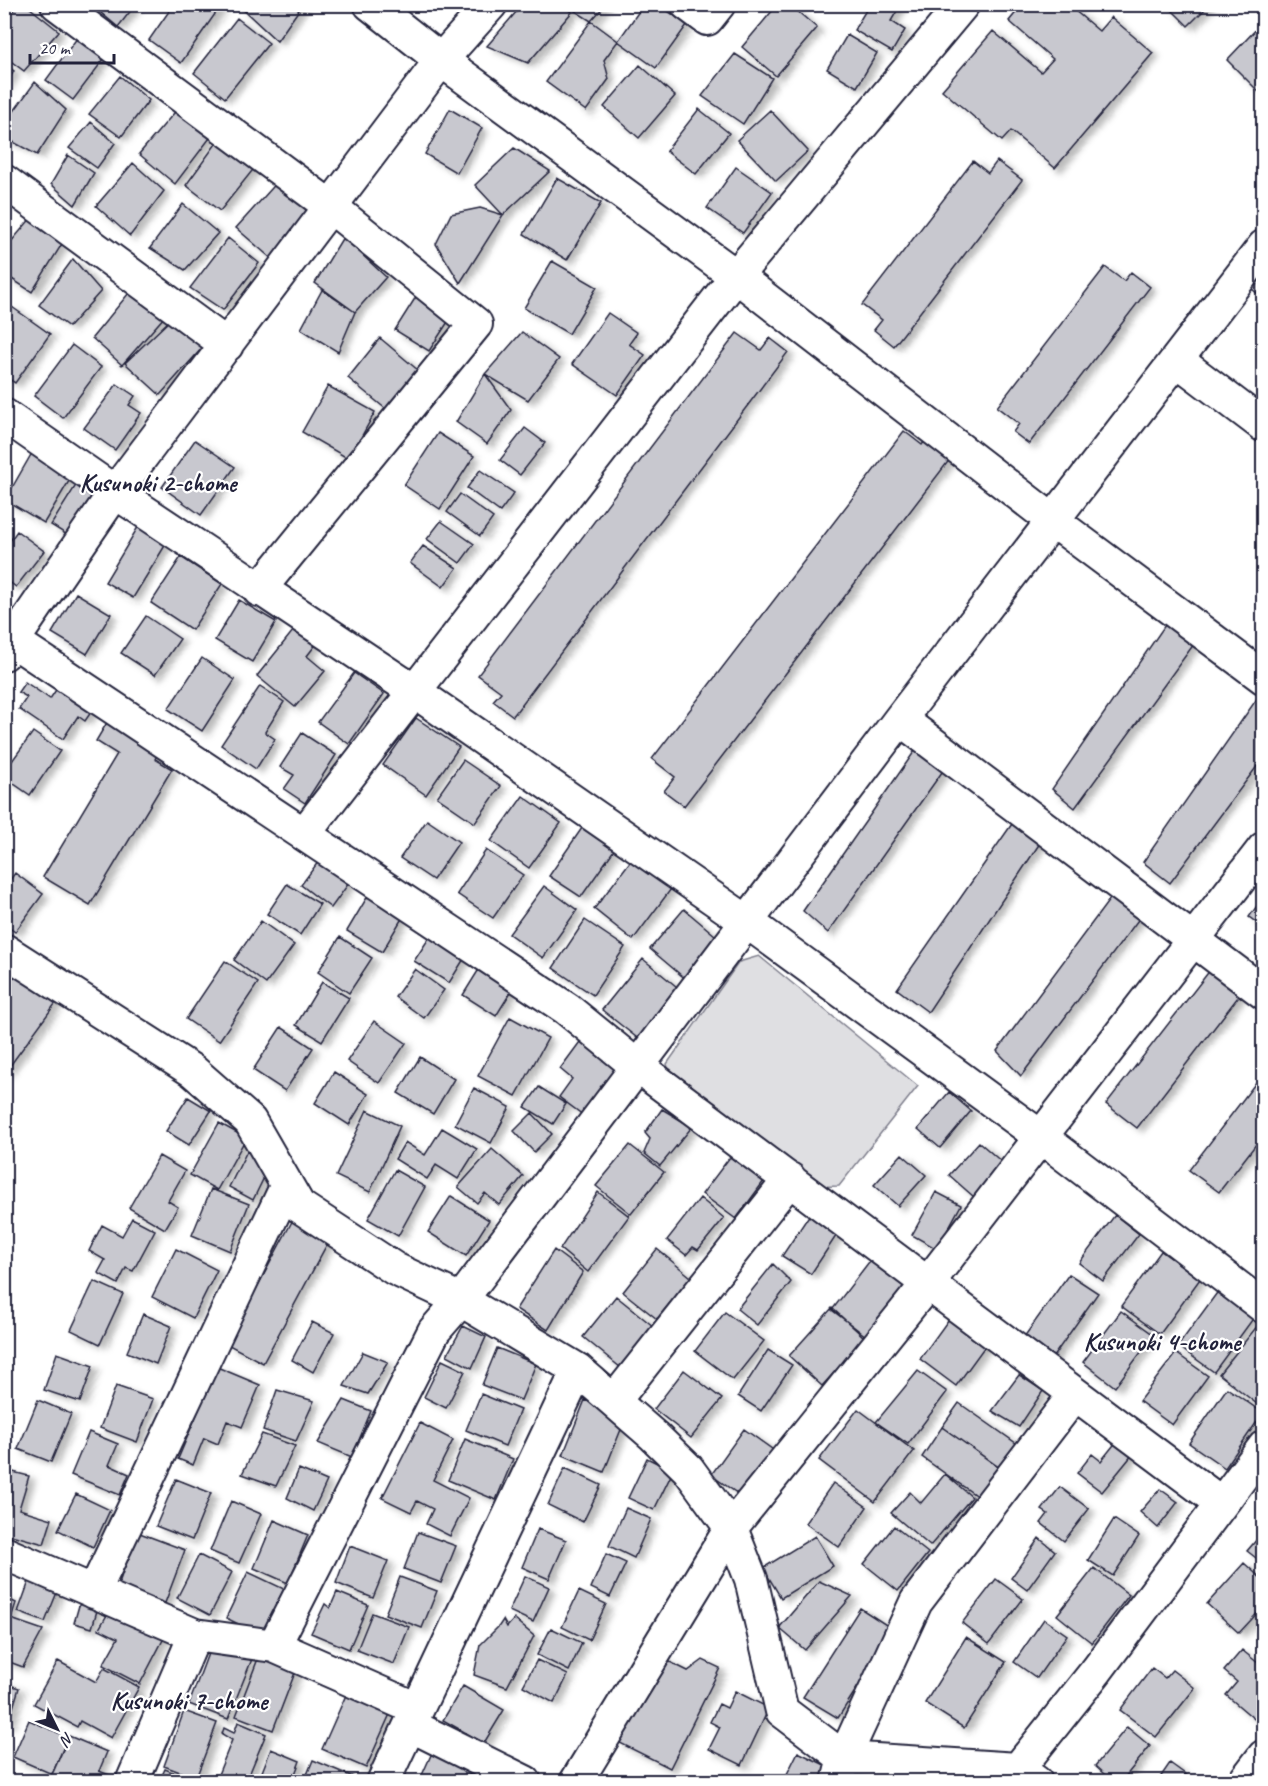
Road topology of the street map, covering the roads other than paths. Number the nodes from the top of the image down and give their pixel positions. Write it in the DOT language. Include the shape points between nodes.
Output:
graph roads {
  1 [pos="57,4"];
  2 [pos="369,4"];
  3 [pos="491,4"];
  4 [pos="687,4"];
  5 [pos="719,4"];
  6 [pos="963,4"];
  7 [pos="441,60"];
  8 [pos="4,181"];
  9 [pos="331,207"];
  10 [pos="1263,246"];
  11 [pos="736,276"];
  12 [pos="227,345"];
  13 [pos="1177,360"];
  14 [pos="4,415"];
  15 [pos="1263,426"];
  16 [pos="115,492"];
  17 [pos="1052,520"];
  18 [pos="259,590"];
  19 [pos="9,647"];
  20 [pos="1263,678"];
  21 [pos="414,691"];
  22 [pos="900,719"];
  23 [pos="304,834"];
  24 [pos="1263,848"];
  25 [pos="746,921"];
  26 [pos="1193,939"];
  27 [pos="4,950"];
  28 [pos="1263,993"];
  29 [pos="637,1066"];
  30 [pos="1041,1137"];
  31 [pos="790,1179"];
  32 [pos="287,1185"];
  33 [pos="928,1283"];
  34 [pos="461,1300"];
  35 [pos="1263,1307"];
  36 [pos="578,1370"];
  37 [pos="1075,1394"];
  38 [pos="614,1401"];
  39 [pos="1263,1447"];
  40 [pos="1221,1503"];
  41 [pos="731,1528"];
  42 [pos="7,1562"];
  43 [pos="94,1592"];
  44 [pos="195,1635"];
  45 [pos="274,1646"];
  46 [pos="414,1717"];
  47 [pos="1263,1756"];
  48 [pos="841,1770"];
  49 [pos="1022,1778"];
  50 [pos="132,1782"];
  51 [pos="383,1782"];
  52 [pos="525,1782"];
  53 [pos="576,1782"];
  54 [pos="1244,1782"];
  1 -- 9 [label="street"];
  2 -- 7 [label="street"];
  3 -- 7 [label="street"];
  4 -- 5 [label="street" via="707,19"];
  6 -- 11 [label="street"];
  7 -- 9 [label="street"];
  7 -- 11 [label="street"];
  8 -- 12 [label="street"];
  9 -- 12 [label="street"];
  9 -- 18 [label="street" via="476,324"];
  10 -- 13 [label="street"];
  11 -- 17 [label="street"];
  11 -- 21 [label="street"];
  12 -- 16 [label="street"];
  13 -- 15 [label="street"];
  13 -- 17 [label="street"];
  14 -- 16 [label="street"];
  16 -- 18 [label="street"];
  16 -- 19 [label="street"];
  17 -- 20 [label="street"];
  17 -- 22 [label="street"];
  18 -- 21 [label="street"];
  19 -- 23 [label="street"];
  21 -- 23 [label="street"];
  21 -- 25 [label="street"];
  22 -- 25 [label="street"];
  22 -- 26 [label="street"];
  23 -- 29 [label="street" via="567,1009"];
  24 -- 26 [label="street"];
  25 -- 29 [label="street"];
  25 -- 30 [label="street"];
  26 -- 28 [label="street"];
  26 -- 30 [label="street"];
  27 -- 32 [label="street" via="193,1071 250,1121"];
  29 -- 31 [label="street"];
  29 -- 34 [label="street"];
  30 -- 33 [label="street"];
  30 -- 35 [label="street"];
  31 -- 33 [label="street"];
  31 -- 38 [label="street"];
  32 -- 34 [label="street" via="299,1206 395,1269"];
  32 -- 43 [label="street"];
  33 -- 37 [label="street"];
  33 -- 41 [label="street"];
  34 -- 36 [label="street"];
  34 -- 45 [label="street" via="434,1331"];
  36 -- 38 [label="street"];
  36 -- 46 [label="street"];
  37 -- 40 [label="street"];
  37 -- 48 [label="street" via="916,1602"];
  38 -- 41 [label="street" via="688,1469"];
  39 -- 40 [label="street"];
  40 -- 49 [label="street"];
  41 -- 48 [label="street" via="751,1580 782,1711"];
  41 -- 53 [label="street"];
  42 -- 43 [label="street"];
  43 -- 44 [label="street"];
  44 -- 45 [label="street"];
  44 -- 50 [label="street"];
  45 -- 46 [label="street"];
  46 -- 51 [label="street"];
  46 -- 52 [label="street"];
  47 -- 54 [label="street"];
  48 -- 49 [label="street"];
}
